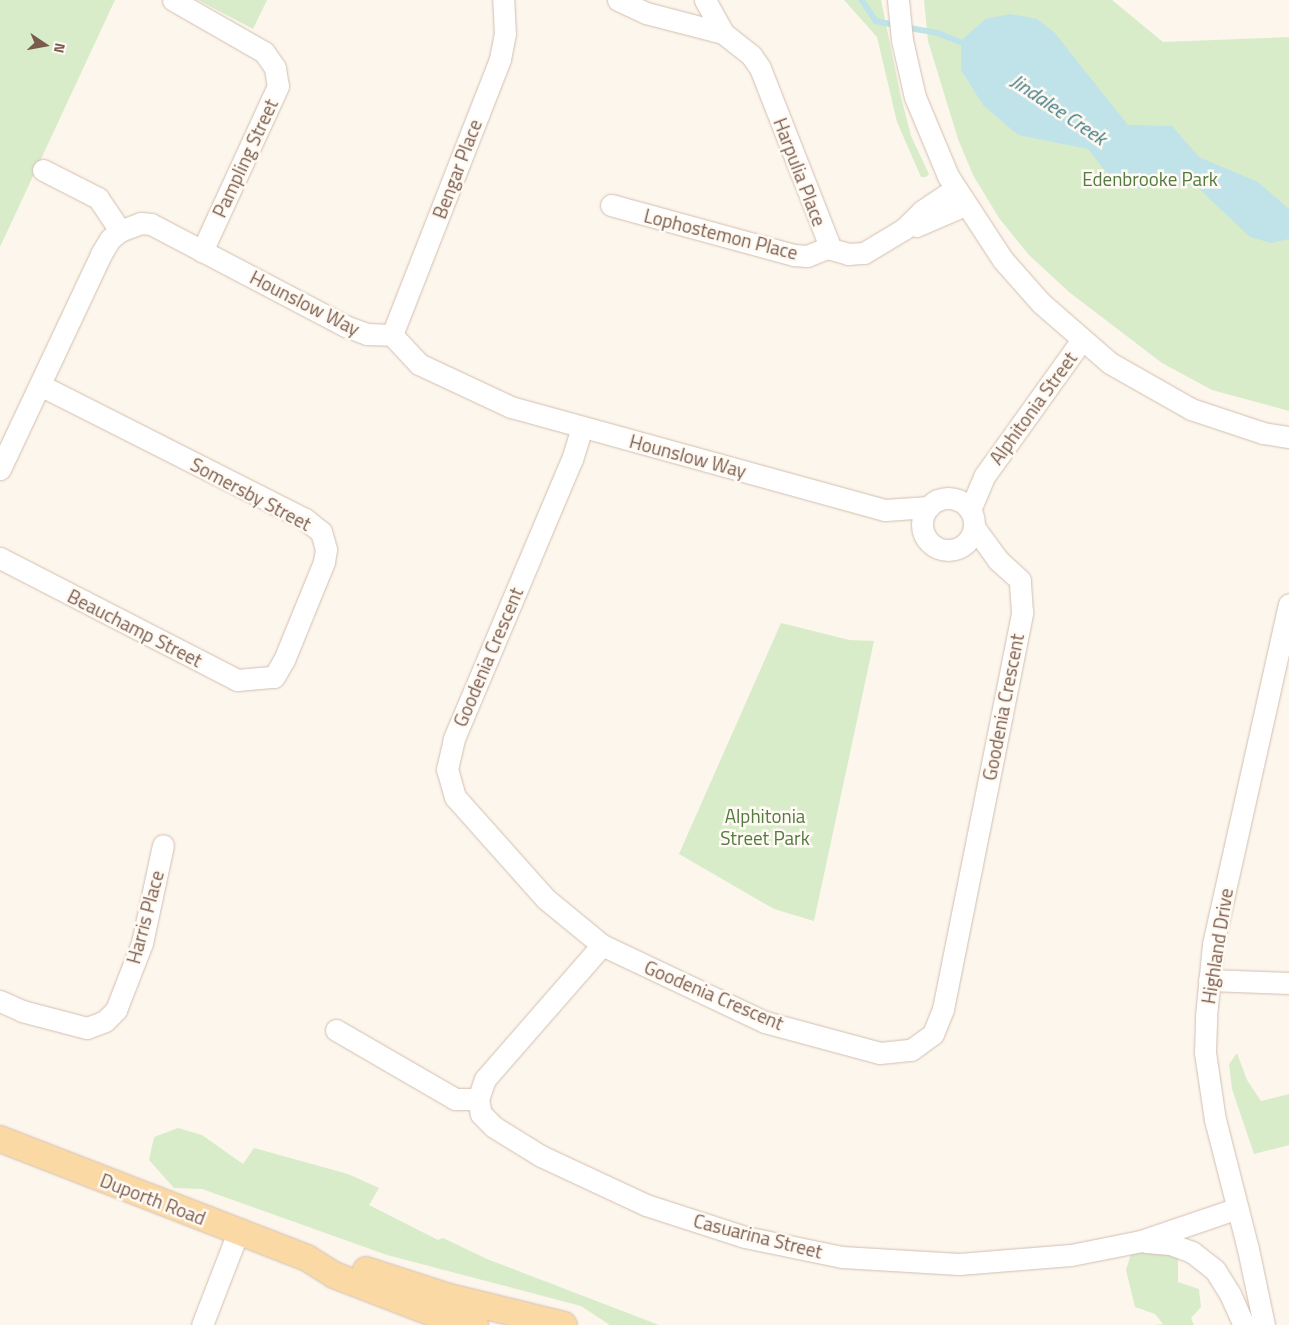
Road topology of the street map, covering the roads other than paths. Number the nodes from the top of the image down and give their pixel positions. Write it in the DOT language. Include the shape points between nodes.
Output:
graph roads {
  1 [pos="173,0"];
  2 [pos="503,0"];
  3 [pos="618,0"];
  4 [pos="705,0"];
  5 [pos="898,0"];
  6 [pos="723,33"];
  7 [pos="43,170"];
  8 [pos="960,197"];
  9 [pos="611,205"];
  10 [pos="120,231"];
  11 [pos="829,247"];
  12 [pos="202,250"];
  13 [pos="392,335"];
  14 [pos="1081,341"];
  15 [pos="42,386"];
  16 [pos="582,427"];
  17 [pos="1289,438"];
  18 [pos="0,470"];
  19 [pos="985,475"];
  20 [pos="951,498"];
  21 [pos="928,507"];
  22 [pos="886,510"];
  23 [pos="972,518"];
  24 [pos="924,535"];
  25 [pos="962,547"];
  26 [pos="0,558"];
  27 [pos="998,560"];
  28 [pos="1289,604"];
  29 [pos="274,677"];
  30 [pos="163,845"];
  31 [pos="602,945"];
  32 [pos="1209,980"];
  33 [pos="1289,983"];
  34 [pos="0,1001"];
  35 [pos="336,1030"];
  36 [pos="478,1099"];
  37 [pos="0,1138"];
  38 [pos="1238,1208"];
  39 [pos="238,1232"];
  40 [pos="1140,1241"];
  41 [pos="307,1258"];
  42 [pos="1255,1289"];
  43 [pos="202,1325"];
  44 [pos="475,1325"];
  45 [pos="564,1325"];
  46 [pos="1244,1325"];
  47 [pos="1264,1325"];
  1 -- 12 [label="street, Pampling Street" via="264,52 275,68 278,86"];
  2 -- 13 [label="street, Bengar Place" via="504,34 500,59"];
  3 -- 6 [label="street, Harpulia Place" via="639,11"];
  4 -- 6 [label="street, Harpulia Place"];
  5 -- 8 [label="street" via="902,40 915,97"];
  6 -- 11 [label="street, Harpulia Place" via="749,52 760,68"];
  7 -- 10 [label="street" via="98,198"];
  8 -- 11 [label="street, Harpulia Place" via="861,254 844,253"];
  8 -- 14 [label="street" via="1002,260"];
  9 -- 11 [label="street, Lophostemon Place" via="794,255 807,256"];
  10 -- 12 [label="street, Hounslow Way" via="141,223 151,224"];
  10 -- 15 [label="street" via="110,239 101,254"];
  12 -- 13 [label="street, Hounslow Way" via="345,326 367,334"];
  13 -- 16 [label="street, Hounslow Way" via="419,364 480,394 511,407"];
  14 -- 17 [label="street" via="1110,363 1191,409 1263,433"];
  14 -- 19 [label="street, Alphitonia Street"];
  15 -- 18 [label="street"];
  15 -- 29 [label="street, Somersby Street" via="305,519 321,532 326,549 324,562"];
  16 -- 22 [label="street, Hounslow Way"];
  16 -- 31 [label="street, Goodenia Crescent" via="572,459 454,739 447,769 456,797 483,830 546,899"];
  19 -- 20 [label="street, Alphitonia Street"];
  19 -- 23 [label="street, Alphitonia Street"];
  20 -- 21 [label="street" via="940,499"];
  20 -- 23 [label="street"];
  21 -- 22 [label="street, Hounslow Way"];
  21 -- 24 [label="street" via="923,521"];
  22 -- 24 [label="street, Hounslow Way"];
  23 -- 25 [label="street"];
  23 -- 27 [label="street, Goodenia Crescent"];
  24 -- 25 [label="street" via="940,549"];
  25 -- 27 [label="street, Goodenia Crescent"];
  26 -- 29 [label="street, Beauchamp Street" via="237,680"];
  27 -- 31 [label="street, Goodenia Crescent" via="1020,580 1022,612 943,1009 933,1034 911,1050 880,1053 766,1022"];
  28 -- 32 [label="street, Highland Drive" via="1215,935"];
  30 -- 34 [label="street, Harris Place" via="142,942 116,1010 105,1021 87,1028 22,1011"];
  31 -- 36 [label="street" via="485,1079"];
  32 -- 33 [label="street"];
  32 -- 38 [label="street, Highland Drive" via="1205,1052 1215,1120"];
  35 -- 36 [label="street" via="455,1099"];
  36 -- 40 [label="street, Casuarina Street" via="481,1114 494,1127 541,1156 646,1206 745,1237 842,1257 959,1264 1072,1255"];
  37 -- 39 [label="main road, Duporth Road"];
  38 -- 40 [label="street, Casuarina Street"];
  38 -- 42 [label="street, Highland Drive"];
  39 -- 41 [label="main road, Duporth Road"];
  39 -- 43 [label="street"];
  40 -- 46 [label="street" via="1170,1244 1192,1252 1215,1270"];
  41 -- 44 [label="main road, Duporth Road" via="334,1275 443,1317"];
  41 -- 45 [label="main road, Duporth Road" via="342,1261 449,1297"];
  42 -- 46 [label="street, Highland Drive"];
  42 -- 47 [label="street, Highland Drive"];
}
